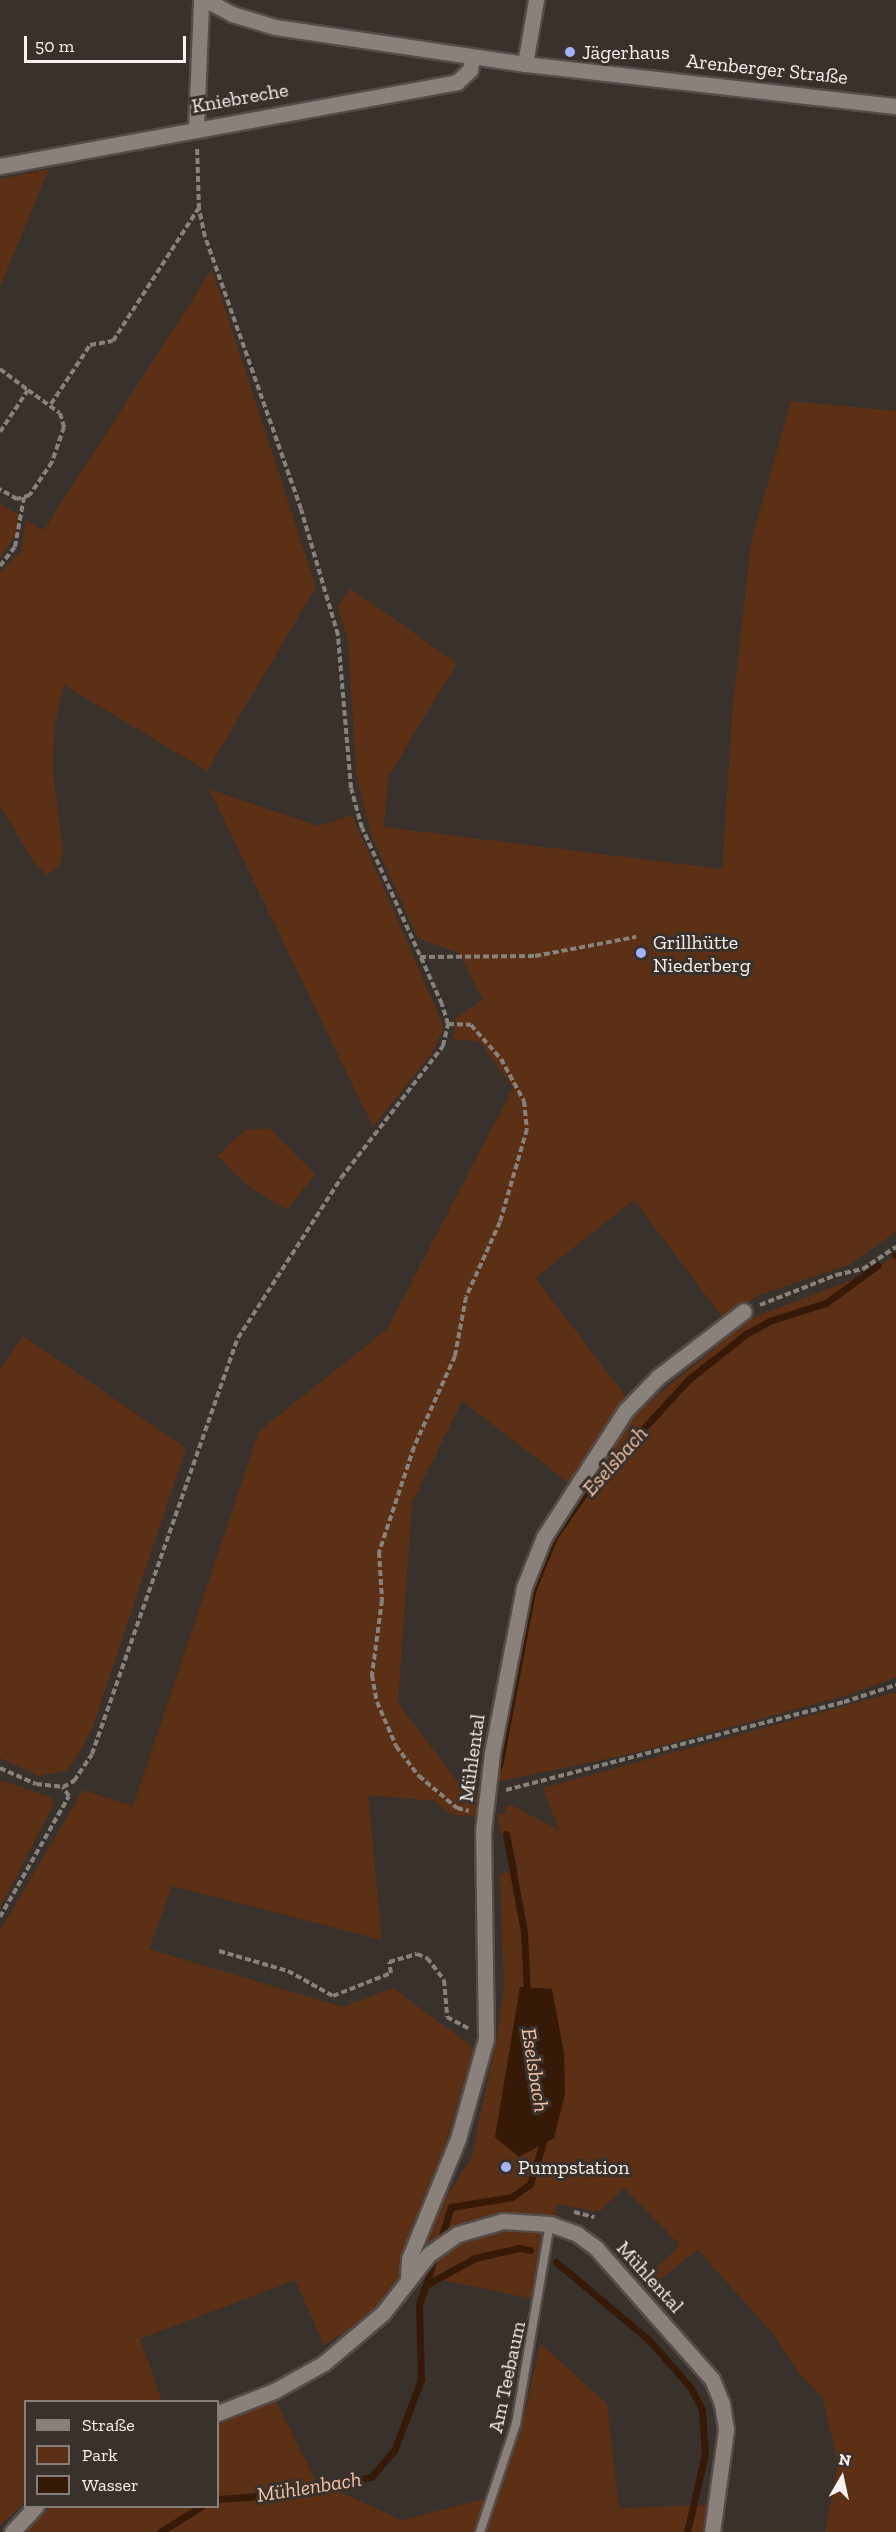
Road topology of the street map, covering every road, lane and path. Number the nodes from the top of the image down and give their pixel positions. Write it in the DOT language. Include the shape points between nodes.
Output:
graph roads {
  1 [pos="201,0"];
  2 [pos="206,0"];
  3 [pos="536,0"];
  4 [pos="472,57"];
  5 [pos="525,64"];
  6 [pos="896,106"];
  7 [pos="196,127"];
  8 [pos="0,166"];
  9 [pos="199,208"];
  10 [pos="0,369"];
  11 [pos="28,390"];
  12 [pos="51,404"];
  13 [pos="0,432"];
  14 [pos="0,489"];
  15 [pos="24,497"];
  16 [pos="0,566"];
  17 [pos="636,937"];
  18 [pos="420,957"];
  19 [pos="448,1024"];
  20 [pos="896,1247"];
  21 [pos="743,1311"];
  22 [pos="896,1685"];
  23 [pos="0,1768"];
  24 [pos="63,1787"];
  25 [pos="487,1795"];
  26 [pos="485,1814"];
  27 [pos="0,1917"];
  28 [pos="219,1951"];
  29 [pos="447,2017"];
  30 [pos="550,2224"];
  31 [pos="408,2280"];
  32 [pos="219,2413"];
  33 [pos="34,2508"];
  34 [pos="12,2532"];
  35 [pos="480,2532"];
  36 [pos="712,2532"];
  1 -- 7 [label="street"];
  2 -- 4 [label="street, Arenberger Straße" via="232,14 275,27"];
  3 -- 5 [label="street"];
  4 -- 5 [label="street, Arenberger Straße"];
  4 -- 7 [label="street, Kniebreche" via="470,70 457,82"];
  5 -- 6 [label="street, Arenberger Straße"];
  7 -- 8 [label="street, Kniebreche"];
  7 -- 9 [label="path"];
  9 -- 12 [label="path" via="113,341 90,345"];
  9 -- 18 [label="path" via="301,508 338,635 351,788 362,828"];
  10 -- 11 [label="path"];
  11 -- 12 [label="path"];
  11 -- 13 [label="path"];
  12 -- 15 [label="path" via="60,413 64,427 62,442 38,484"];
  14 -- 15 [label="path" via="17,499"];
  15 -- 16 [label="path" via="15,547"];
  17 -- 18 [label="path" via="535,956"];
  18 -- 19 [label="path"];
  19 -- 24 [label="path" via="443,1046 341,1178 238,1338 93,1754 74,1781"];
  19 -- 26 [label="path" via="471,1025 501,1059 524,1101 527,1129 500,1222 466,1297 455,1356 414,1447 380,1551 382,1600 372,1674 377,1702 396,1746 413,1768 458,1808"];
  20 -- 21 [label="path" via="863,1269"];
  21 -- 25 [label="street, Mühlental" via="658,1377 626,1410 544,1537 524,1587"];
  22 -- 25 [label="path"];
  23 -- 24 [label="path" via="36,1784"];
  24 -- 27 [label="path" via="69,1796"];
  25 -- 26 [label="street, Mühlental"];
  26 -- 31 [label="street, Mühlental" via="482,1868 486,2039 458,2139 409,2259"];
  28 -- 29 [label="path" via="288,1971 333,1996 391,1973 389,1962 417,1954 427,1958 444,1980"];
  30 -- 31 [label="street, Mühlental" via="519,2220 476,2227 429,2254"];
  30 -- 35 [label="lane, Am Teebaum" via="516,2424"];
  30 -- 36 [label="street, Mühlental" via="577,2234 596,2248 712,2379 722,2404 726,2430"];
  31 -- 32 [label="street, Mühlental" via="382,2313 324,2363 274,2391"];
  33 -- 34 [label="street"];
}
